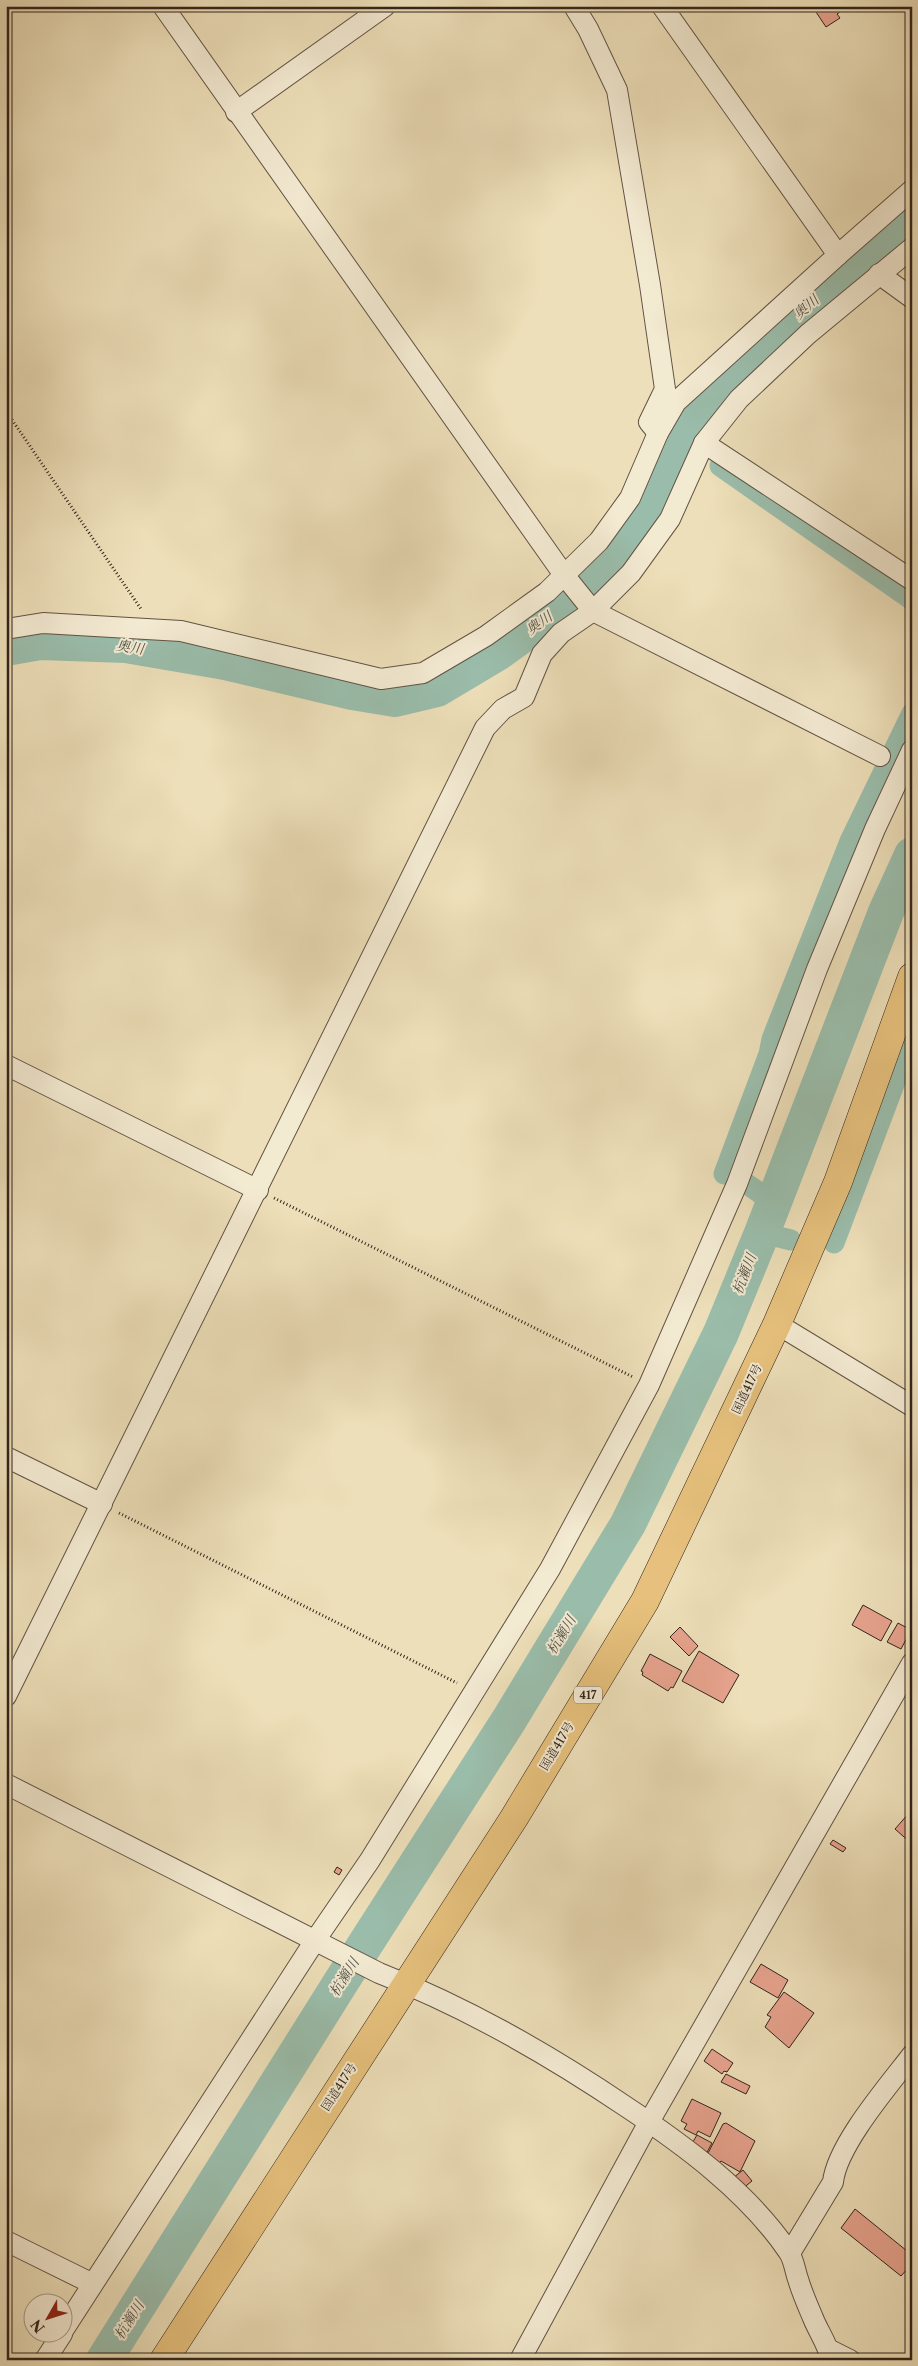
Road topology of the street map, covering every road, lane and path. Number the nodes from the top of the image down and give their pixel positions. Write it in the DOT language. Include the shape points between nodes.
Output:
graph roads {
  1 [pos="163,6"];
  2 [pos="385,6"];
  3 [pos="574,6"];
  4 [pos="662,6"];
  5 [pos="236,112"];
  6 [pos="912,190"];
  7 [pos="912,248"];
  8 [pos="838,255"];
  9 [pos="879,274"];
  10 [pos="912,298"];
  11 [pos="6,411"];
  12 [pos="658,434"];
  13 [pos="704,443"];
  14 [pos="566,577"];
  15 [pos="912,580"];
  16 [pos="593,611"];
  17 [pos="6,629"];
  18 [pos="155,630"];
  19 [pos="912,750"];
  20 [pos="880,756"];
  21 [pos="912,977"];
  22 [pos="6,1065"];
  23 [pos="258,1190"];
  24 [pos="777,1324"];
  25 [pos="649,1385"];
  26 [pos="912,1406"];
  27 [pos="6,1457"];
  28 [pos="102,1504"];
  29 [pos="912,1663"];
  30 [pos="473,1691"];
  31 [pos="6,1696"];
  32 [pos="6,1784"];
  33 [pos="320,1942"];
  34 [pos="406,1983"];
  35 [pos="912,2055"];
  36 [pos="650,2122"];
  37 [pos="6,2241"];
  38 [pos="790,2252"];
  39 [pos="84,2280"];
  40 [pos="72,2318"];
  41 [pos="55,2344"];
  42 [pos="830,2354"];
  43 [pos="45,2360"];
  44 [pos="164,2360"];
  45 [pos="520,2360"];
  46 [pos="850,2360"];
  1 -- 5 [label="street"];
  2 -- 5 [label="street"];
  3 -- 12 [label="street" via="617,90 665,389 649,422"];
  4 -- 8 [label="street"];
  5 -- 14 [label="street"];
  6 -- 8 [label="street"];
  7 -- 9 [label="street"];
  8 -- 12 [label="street" via="676,402"];
  9 -- 10 [label="street"];
  9 -- 13 [label="street" via="808,334 740,399"];
  11 -- 18 [label="path"];
  12 -- 14 [label="street" via="630,498 599,541"];
  13 -- 15 [label="street"];
  13 -- 16 [label="street" via="670,519 631,574"];
  14 -- 16 [label="street"];
  14 -- 18 [label="street" via="486,636 423,673 382,679 181,631"];
  16 -- 20 [label="street"];
  16 -- 23 [label="street" via="561,633 542,654 524,697 503,709 486,728"];
  17 -- 18 [label="street" via="43,623"];
  19 -- 25 [label="street" via="874,829 817,969 737,1184"];
  21 -- 24 [label="highway, 国道417号 / 417" via="838,1182"];
  22 -- 23 [label="street"];
  23 -- 25 [label="path"];
  23 -- 28 [label="street"];
  24 -- 26 [label="street"];
  24 -- 34 [label="highway, 国道417号 / 417" via="645,1601 514,1818"];
  25 -- 30 [label="street" via="550,1569"];
  27 -- 28 [label="street"];
  28 -- 30 [label="path"];
  28 -- 31 [label="street"];
  29 -- 36 [label="street"];
  30 -- 33 [label="street"];
  32 -- 33 [label="street"];
  33 -- 34 [label="street" via="379,1973"];
  33 -- 40 [label="street"];
  34 -- 36 [label="street" via="525,2043"];
  34 -- 44 [label="highway, 国道417号 / 417"];
  35 -- 38 [label="street" via="859,2124 834,2171 833,2182"];
  36 -- 38 [label="street" via="708,2164"];
  36 -- 45 [label="street"];
  37 -- 39 [label="street"];
  38 -- 42 [label="street" via="814,2321"];
  41 -- 43 [label="street"];
  42 -- 46 [label="street"];
}
